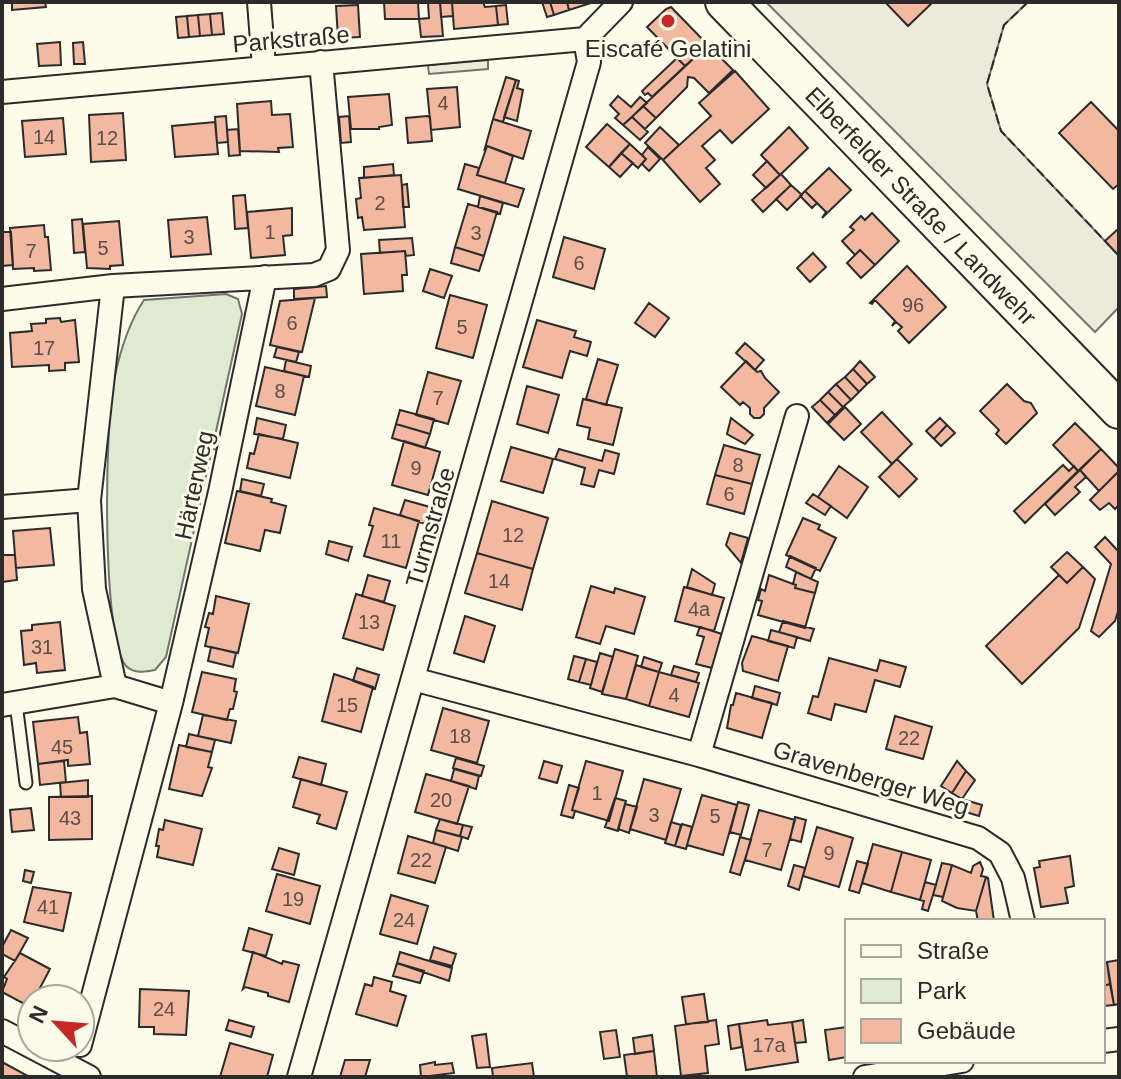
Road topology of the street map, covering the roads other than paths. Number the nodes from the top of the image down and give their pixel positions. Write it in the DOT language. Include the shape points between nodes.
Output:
graph roads {
  1 [pos="259,2"];
  2 [pos="621,2"];
  3 [pos="724,2"];
  4 [pos="585,39"];
  5 [pos="321,62"];
  6 [pos="264,67"];
  7 [pos="2,92"];
  8 [pos="265,277"];
  9 [pos="113,286"];
  10 [pos="2,299"];
  11 [pos="1119,410"];
  12 [pos="797,416"];
  13 [pos="89,500"];
  14 [pos="2,507"];
  15 [pos="413,679"];
  16 [pos="115,686"];
  17 [pos="171,703"];
  18 [pos="9,704"];
  19 [pos="699,755"];
  20 [pos="26,783"];
  21 [pos="1023,919"];
  22 [pos="96,993"];
  23 [pos="950,1063"];
  24 [pos="299,1077"];
  25 [pos="865,1077"];
  1 -- 6 [label="street"];
  2 -- 4 [label="street"];
  3 -- 11 [label="main road, Elberfelder Straße / Landwehr"];
  4 -- 5 [label="street, Parkstraße"];
  4 -- 15 [label="street, Turmstraße" via="589,62"];
  5 -- 6 [label="street, Parkstraße"];
  5 -- 8 [label="street" via="338,250 329,269 314,275"];
  6 -- 7 [label="street, Parkstraße"];
  8 -- 9 [label="street"];
  8 -- 17 [label="street, Härterweg"];
  9 -- 10 [label="street"];
  9 -- 13 [label="street"];
  12 -- 19 [label="street"];
  13 -- 14 [label="street"];
  13 -- 16 [label="street" via="94,589"];
  15 -- 19 [label="street, Gravenberger Weg"];
  15 -- 24 [label="street, Turmstraße"];
  16 -- 17 [label="street"];
  16 -- 18 [label="street"];
  17 -- 22 [label="street, Härterweg"];
  18 -- 20 [label="lane"];
  19 -- 21 [label="street, Gravenberger Weg" via="978,838 1000,853 1013,878"];
  23 -- 25 [label="street"];
}
